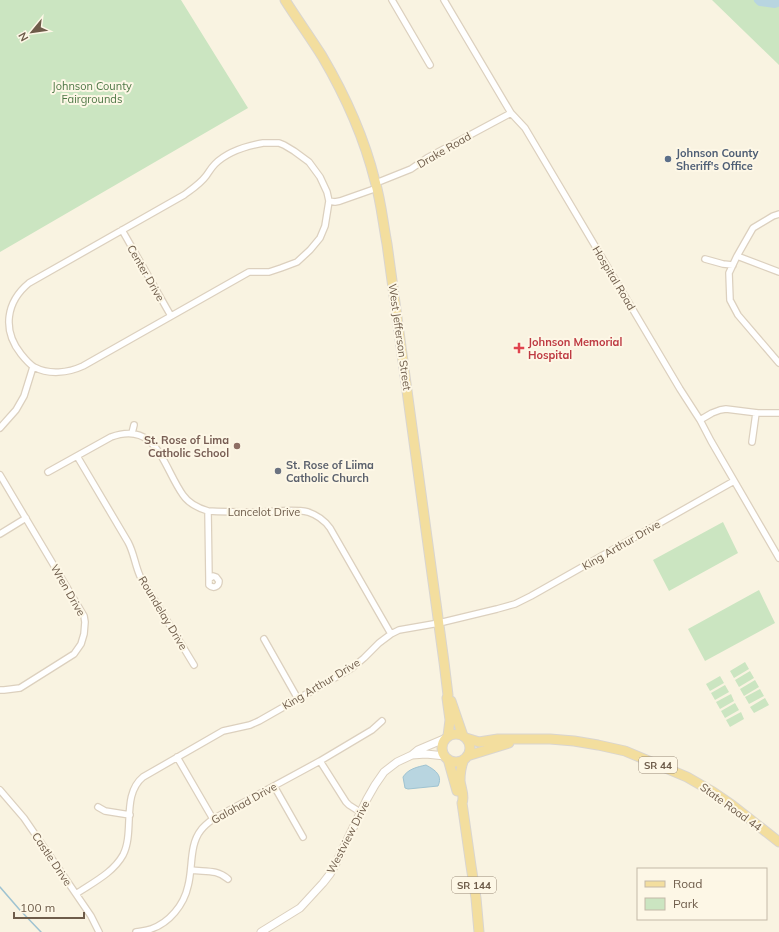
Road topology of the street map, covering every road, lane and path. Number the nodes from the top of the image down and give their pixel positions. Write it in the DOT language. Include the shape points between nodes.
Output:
graph roads {
  1 [pos="285,0"];
  2 [pos="392,0"];
  3 [pos="444,0"];
  4 [pos="430,65"];
  5 [pos="512,113"];
  6 [pos="376,185"];
  7 [pos="329,200"];
  8 [pos="779,214"];
  9 [pos="122,230"];
  10 [pos="737,256"];
  11 [pos="705,259"];
  12 [pos="733,265"];
  13 [pos="779,272"];
  14 [pos="171,316"];
  15 [pos="779,363"];
  16 [pos="33,367"];
  17 [pos="756,412"];
  18 [pos="779,413"];
  19 [pos="700,420"];
  20 [pos="134,425"];
  21 [pos="0,428"];
  22 [pos="132,433"];
  23 [pos="752,442"];
  24 [pos="77,456"];
  25 [pos="48,472"];
  26 [pos="0,475"];
  27 [pos="734,480"];
  28 [pos="208,511"];
  29 [pos="26,518"];
  30 [pos="0,534"];
  31 [pos="779,558"];
  32 [pos="209,580"];
  33 [pos="439,623"];
  34 [pos="391,634"];
  35 [pos="264,639"];
  36 [pos="194,665"];
  37 [pos="0,690"];
  38 [pos="448,695"];
  39 [pos="298,699"];
  40 [pos="382,721"];
  41 [pos="465,737"];
  42 [pos="446,738"];
  43 [pos="518,740"];
  44 [pos="412,755"];
  45 [pos="177,757"];
  46 [pos="446,758"];
  47 [pos="465,758"];
  48 [pos="320,761"];
  49 [pos="274,786"];
  50 [pos="0,790"];
  51 [pos="462,804"];
  52 [pos="98,807"];
  53 [pos="360,812"];
  54 [pos="130,814"];
  55 [pos="213,819"];
  56 [pos="303,837"];
  57 [pos="779,842"];
  58 [pos="191,870"];
  59 [pos="228,879"];
  60 [pos="76,894"];
  61 [pos="98,932"];
  62 [pos="136,932"];
  63 [pos="261,932"];
  64 [pos="479,932"];
  1 -- 6 [label="main road, West Jefferson Street" via="338,86 366,149"];
  2 -- 4 [label="street"];
  3 -- 5 [label="street, Hospital Road"];
  5 -- 6 [label="street, Drake Road" via="411,169"];
  5 -- 19 [label="street, Hospital Road" via="525,128"];
  6 -- 7 [label="street, Drake Road" via="340,201"];
  6 -- 33 [label="main road, West Jefferson Street" via="387,244"];
  7 -- 9 [label="street" via="320,177 309,162 294,150 279,143 263,143 240,148 229,154 214,164 194,188"];
  7 -- 14 [label="street" via="325,226 320,238 297,262 269,272 249,272"];
  8 -- 10 [label="street" via="753,228"];
  9 -- 14 [label="street, Center Drive"];
  9 -- 16 [label="street" via="29,282 15,299 11,308 9,329 16,348"];
  10 -- 12 [label="street"];
  10 -- 13 [label="street"];
  11 -- 12 [label="street"];
  12 -- 15 [label="street" via="730,273 730,300 738,315"];
  14 -- 16 [label="street" via="75,370 50,372"];
  16 -- 21 [label="street" via="24,396"];
  17 -- 18 [label="street"];
  17 -- 19 [label="street" via="726,409"];
  17 -- 23 [label="street"];
  19 -- 27 [label="street, Hospital Road"];
  20 -- 22 [label="street"];
  22 -- 24 [label="street" via="121,433 111,437"];
  22 -- 28 [label="street, Lancelot Drive" via="152,443 183,495 194,506"];
  24 -- 25 [label="street"];
  24 -- 36 [label="street, Roundelay Drive" via="132,549 140,576"];
  26 -- 29 [label="street, Wren Drive"];
  27 -- 31 [label="street, Hospital Road"];
  27 -- 33 [label="street, King Arthur Drive" via="515,604"];
  28 -- 32 [label="street"];
  28 -- 34 [label="street, Lancelot Drive" via="296,510 319,517 333,532"];
  29 -- 30 [label="street"];
  29 -- 37 [label="street, Wren Drive" via="84,616 84,634 74,654 20,688"];
  33 -- 34 [label="street, King Arthur Drive" via="399,630"];
  33 -- 38 [label="main road, West Jefferson Street"];
  34 -- 39 [label="street, King Arthur Drive" via="352,668"];
  35 -- 39 [label="street"];
  38 -- 41 [label="main road, West Jefferson Street"];
  38 -- 42 [label="main road, West Jefferson Street" via="450,720"];
  39 -- 45 [label="street, King Arthur Drive" via="250,725 223,730"];
  40 -- 48 [label="street, Galahad Drive" via="372,730"];
  41 -- 42 [label="main road" via="452,734"];
  41 -- 43 [label="main road, State Road 44 / SR 44" via="479,742 498,739"];
  41 -- 47 [label="main road" via="469,748"];
  42 -- 44 [label="street, Westview Drive"];
  42 -- 46 [label="main road" via="442,743 442,752"];
  43 -- 47 [label="main road, State Road 44 / SR 44"];
  43 -- 57 [label="main road, State Road 44 / SR 44" via="574,741 624,752 686,777 713,792"];
  44 -- 46 [label="street, Westview Drive" via="426,754"];
  44 -- 53 [label="street, Westview Drive" via="384,772"];
  45 -- 54 [label="street, King Arthur Drive" via="139,780 132,794"];
  45 -- 55 [label="street"];
  46 -- 47 [label="main road" via="456,762"];
  46 -- 51 [label="main road, SR 144"];
  47 -- 51 [label="main road, SR 144" via="460,775 464,799"];
  48 -- 49 [label="street, Galahad Drive"];
  48 -- 53 [label="street" via="346,802"];
  49 -- 55 [label="street, Galahad Drive"];
  49 -- 56 [label="street"];
  50 -- 60 [label="street, Castle Drive" via="24,818"];
  51 -- 64 [label="main road, SR 144"];
  52 -- 54 [label="street" via="105,811"];
  53 -- 63 [label="street, Westview Drive" via="323,884 300,908"];
  54 -- 60 [label="street, King Arthur Drive" via="127,845 116,866"];
  55 -- 58 [label="street, Galahad Drive" via="198,836 193,848"];
  58 -- 59 [label="street" via="218,872"];
  58 -- 62 [label="street, Galahad Drive" via="185,897 172,916 150,929"];
  60 -- 61 [label="street, Castle Drive"];
}
